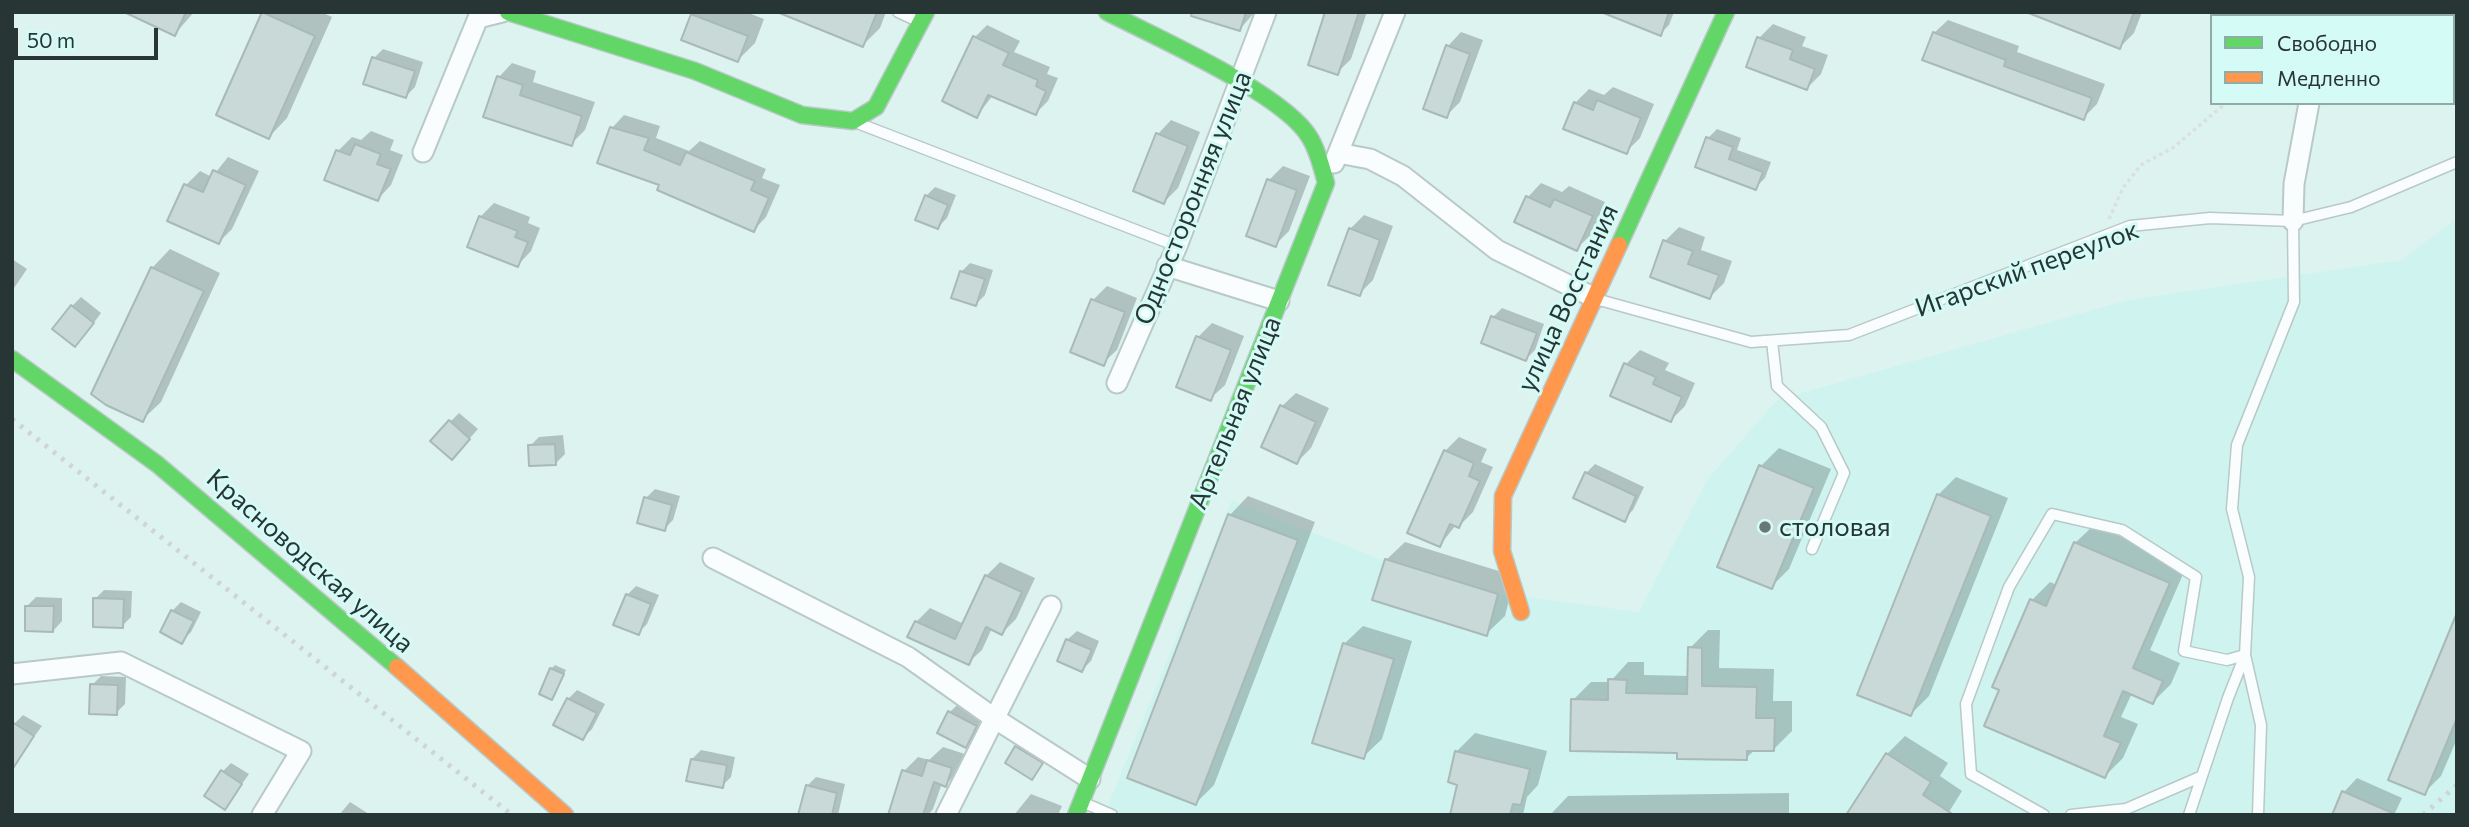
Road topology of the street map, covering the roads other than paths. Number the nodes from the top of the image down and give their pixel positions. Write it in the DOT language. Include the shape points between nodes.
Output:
graph roads {
  1 [pos="502,12"];
  2 [pos="508,12"];
  3 [pos="898,12"];
  4 [pos="1107,12"];
  5 [pos="1266,12"];
  6 [pos="1395,12"];
  7 [pos="1727,12"];
  8 [pos="923,17"];
  9 [pos="1240,80"];
  10 [pos="2309,105"];
  11 [pos="853,121"];
  12 [pos="423,152"];
  13 [pos="1338,153"];
  14 [pos="2457,162"];
  15 [pos="1325,183"];
  16 [pos="2292,221"];
  17 [pos="1177,246"];
  18 [pos="1167,266"];
  19 [pos="1595,298"];
  20 [pos="1279,301"];
  21 [pos="1772,341"];
  22 [pos="12,359"];
  23 [pos="1117,383"];
  24 [pos="1812,549"];
  25 [pos="713,558"];
  26 [pos="1051,606"];
  27 [pos="1521,612"];
  28 [pos="2245,655"];
  29 [pos="12,674"];
  30 [pos="994,718"];
  31 [pos="2200,776"];
  32 [pos="1090,779"];
  33 [pos="1079,808"];
  34 [pos="262,815"];
  35 [pos="565,815"];
  36 [pos="946,815"];
  37 [pos="1112,815"];
  38 [pos="2044,815"];
  39 [pos="2071,815"];
  40 [pos="2189,815"];
  41 [pos="2258,815"];
  1 -- 12 [label="street" via="478,18"];
  2 -- 11 [label="street" via="695,71 802,115"];
  3 -- 8 [label="lane"];
  4 -- 9 [label="street"];
  5 -- 9 [label="street, Односторонняя улица"];
  6 -- 13 [label="street, Артельная улица"];
  7 -- 19 [label="street, улица Восстания"];
  8 -- 11 [label="street" via="876,107"];
  9 -- 15 [label="street" via="1305,130"];
  9 -- 17 [label="street, Односторонняя улица"];
  10 -- 16 [label="street"];
  11 -- 17 [label="lane"];
  13 -- 15 [label="street, Артельная улица"];
  13 -- 19 [label="street" via="1370,159 1403,176 1497,250"];
  14 -- 16 [label="lane, Игарский переулок" via="2351,207"];
  15 -- 20 [label="street, Артельная улица"];
  16 -- 21 [label="lane, Игарский переулок" via="2210,218 2130,226 1849,335"];
  16 -- 28 [label="lane" via="2294,302 2237,445 2232,509 2249,577"];
  17 -- 18 [label="street, Односторонняя улица"];
  18 -- 20 [label="street"];
  18 -- 23 [label="street, Односторонняя улица"];
  19 -- 21 [label="lane, Игарский переулок" via="1751,342"];
  19 -- 27 [label="street, улица Восстания" via="1503,496 1502,551"];
  20 -- 32 [label="street, Артельная улица"];
  21 -- 24 [label="lane" via="1777,386 1821,427 1844,473"];
  22 -- 35 [label="street, Красноводская улица" via="93,413 255,542"];
  25 -- 30 [label="street" via="908,657"];
  26 -- 30 [label="street"];
  28 -- 31 [label="lane"];
  28 -- 38 [label="lane" via="2227,660 2184,651 2196,578 2122,530 2052,514 2009,587 1966,704 1971,774"];
  28 -- 41 [label="lane" via="2261,725"];
  29 -- 34 [label="street" via="121,662 301,751"];
  30 -- 32 [label="street"];
  30 -- 36 [label="street"];
  31 -- 39 [label="lane" via="2126,809"];
  31 -- 40 [label="lane"];
  32 -- 33 [label="street, Артельная улица"];
  33 -- 37 [label="lane"];
}
